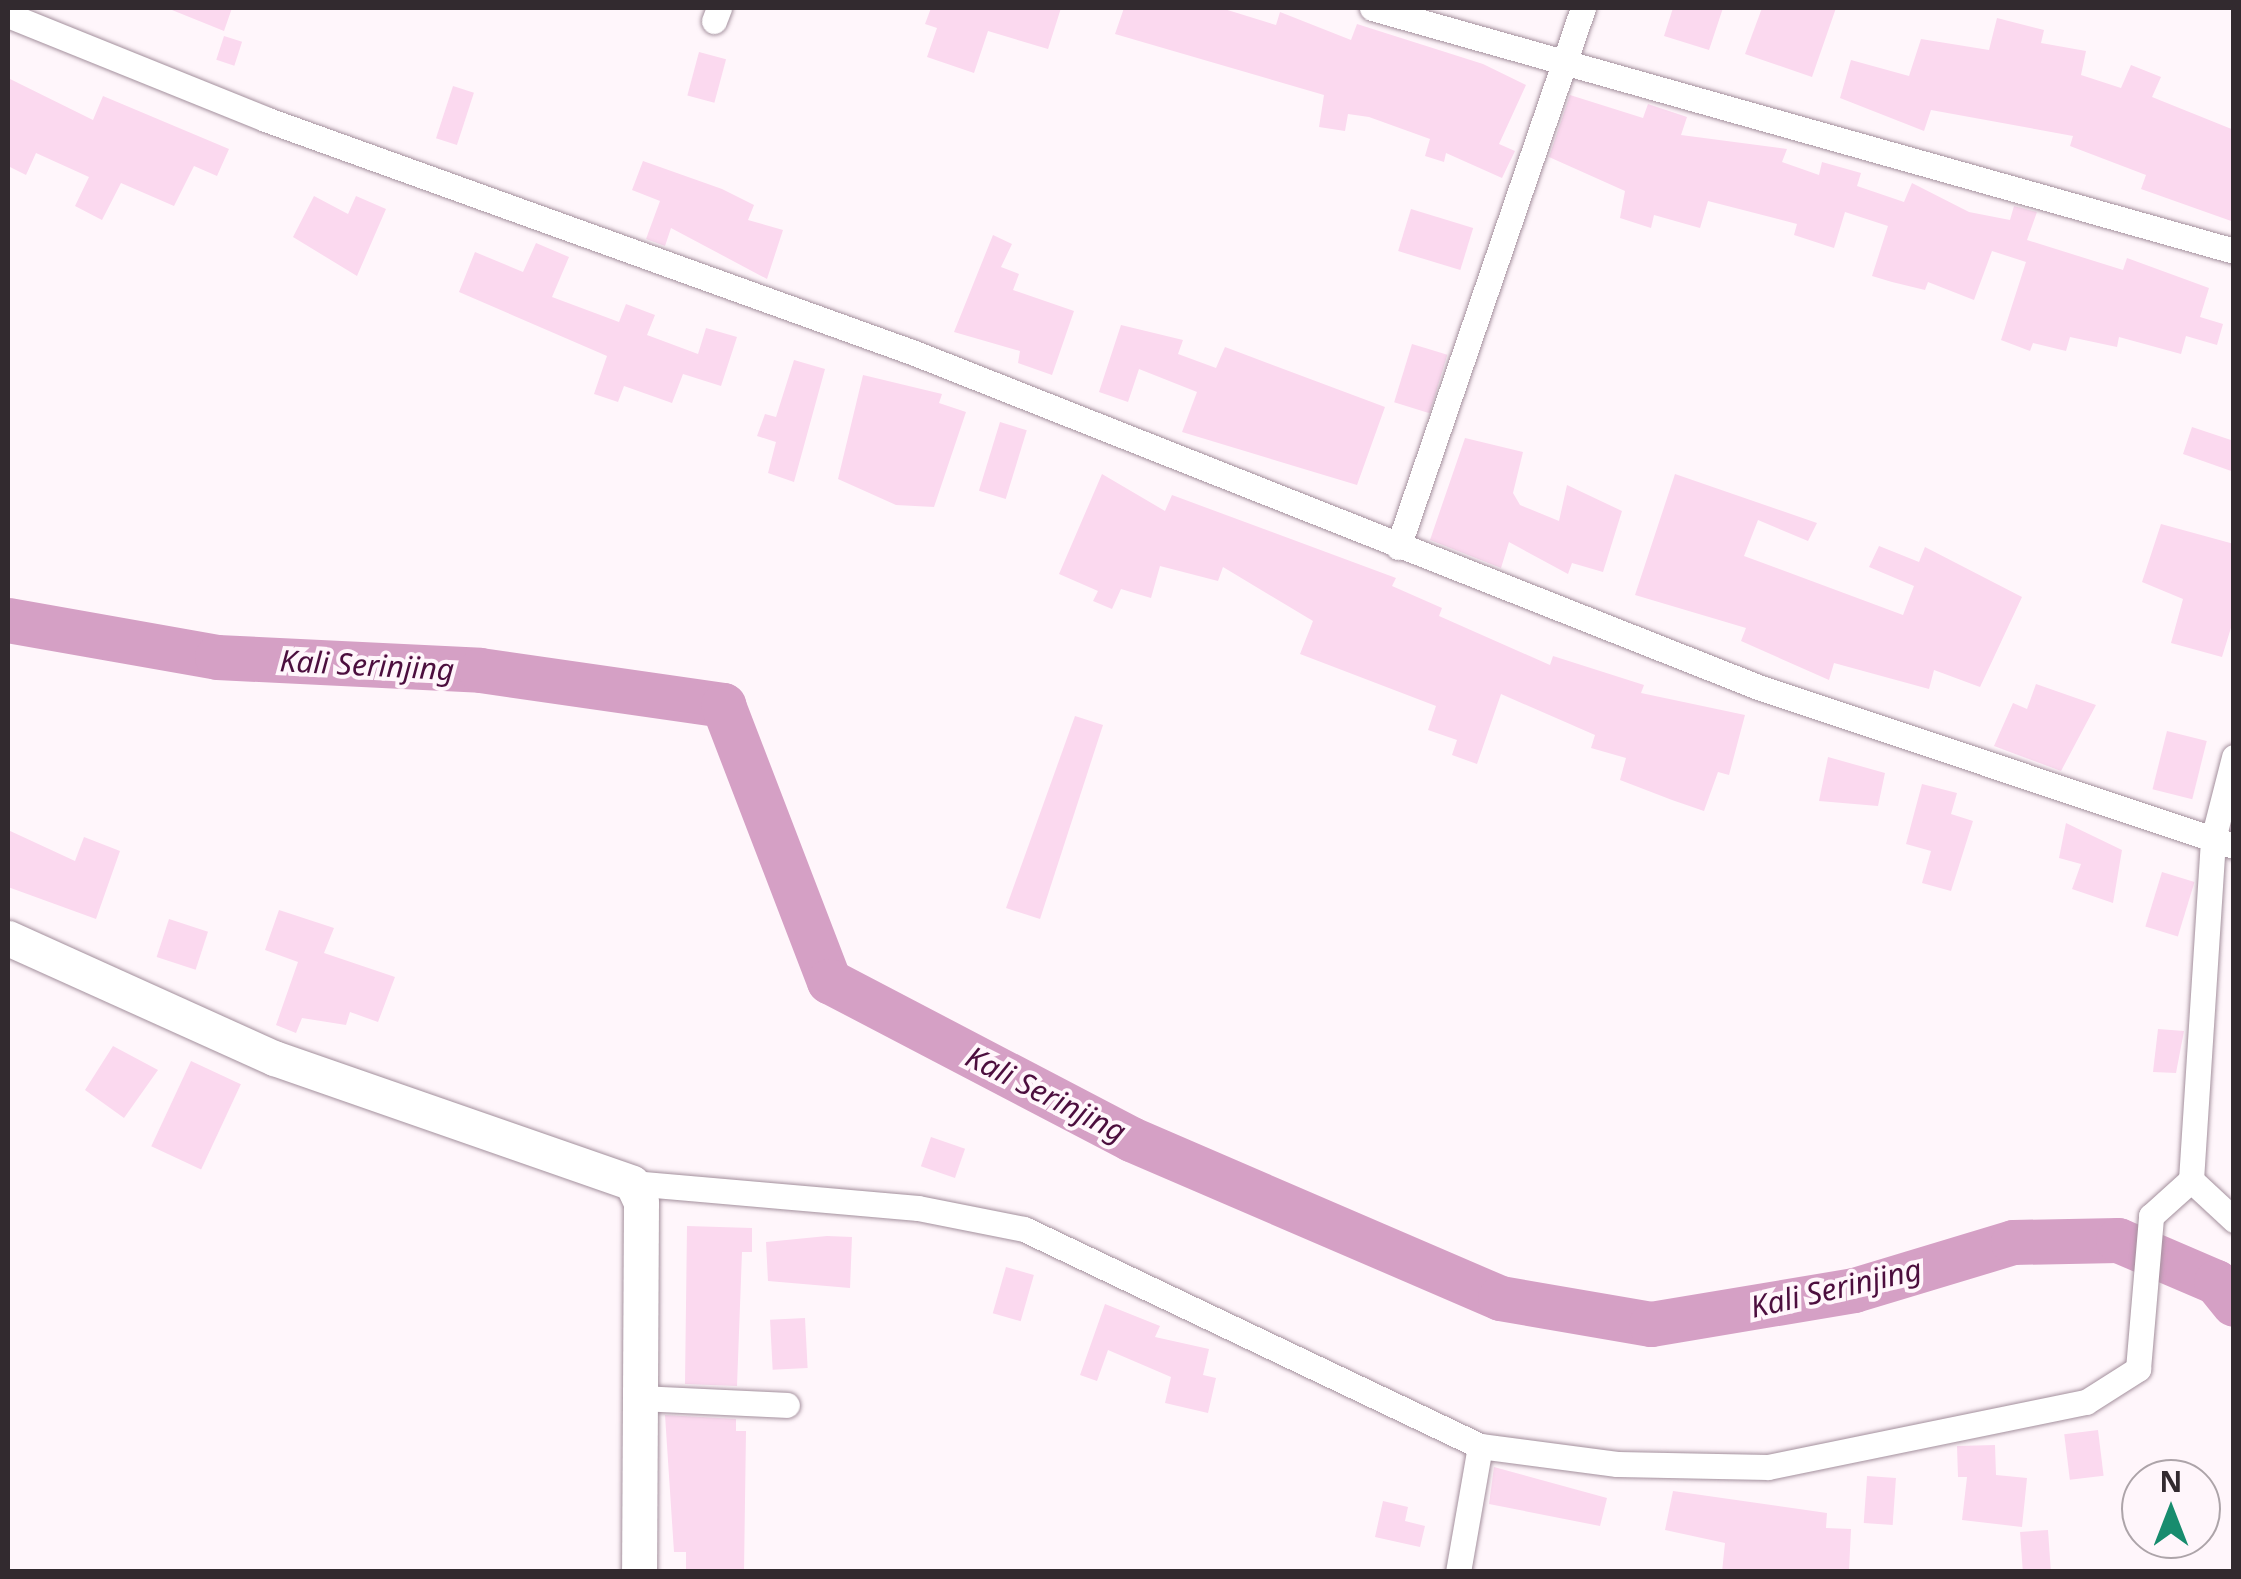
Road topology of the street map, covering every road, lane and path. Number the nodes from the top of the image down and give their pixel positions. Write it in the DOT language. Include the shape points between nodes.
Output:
graph roads {
  1 [pos="1372,8"];
  2 [pos="1583,8"];
  3 [pos="8,15"];
  4 [pos="1565,64"];
  5 [pos="2234,251"];
  6 [pos="1398,547"];
  7 [pos="2234,757"];
  8 [pos="2223,843"];
  9 [pos="8,938"];
  10 [pos="2192,1180"];
  11 [pos="632,1183"];
  12 [pos="2234,1220"];
  13 [pos="641,1398"];
  14 [pos="787,1405"];
  15 [pos="1480,1446"];
  16 [pos="639,1572"];
  17 [pos="1458,1572"];
  1 -- 4 [label="street"];
  2 -- 4 [label="street"];
  3 -- 6 [label="street" via="264,119 912,352"];
  4 -- 5 [label="street"];
  4 -- 6 [label="street"];
  6 -- 8 [label="street" via="1758,687"];
  7 -- 8 [label="street"];
  8 -- 10 [label="street"];
  9 -- 11 [label="street" via="274,1058"];
  10 -- 12 [label="street"];
  10 -- 15 [label="street" via="2150,1216 2138,1369 2086,1402 1768,1467 1617,1464"];
  11 -- 13 [label="street" via="641,1202"];
  11 -- 15 [label="street" via="938,1210 1024,1229"];
  13 -- 14 [label="street"];
  13 -- 16 [label="street"];
  15 -- 17 [label="street"];
}
